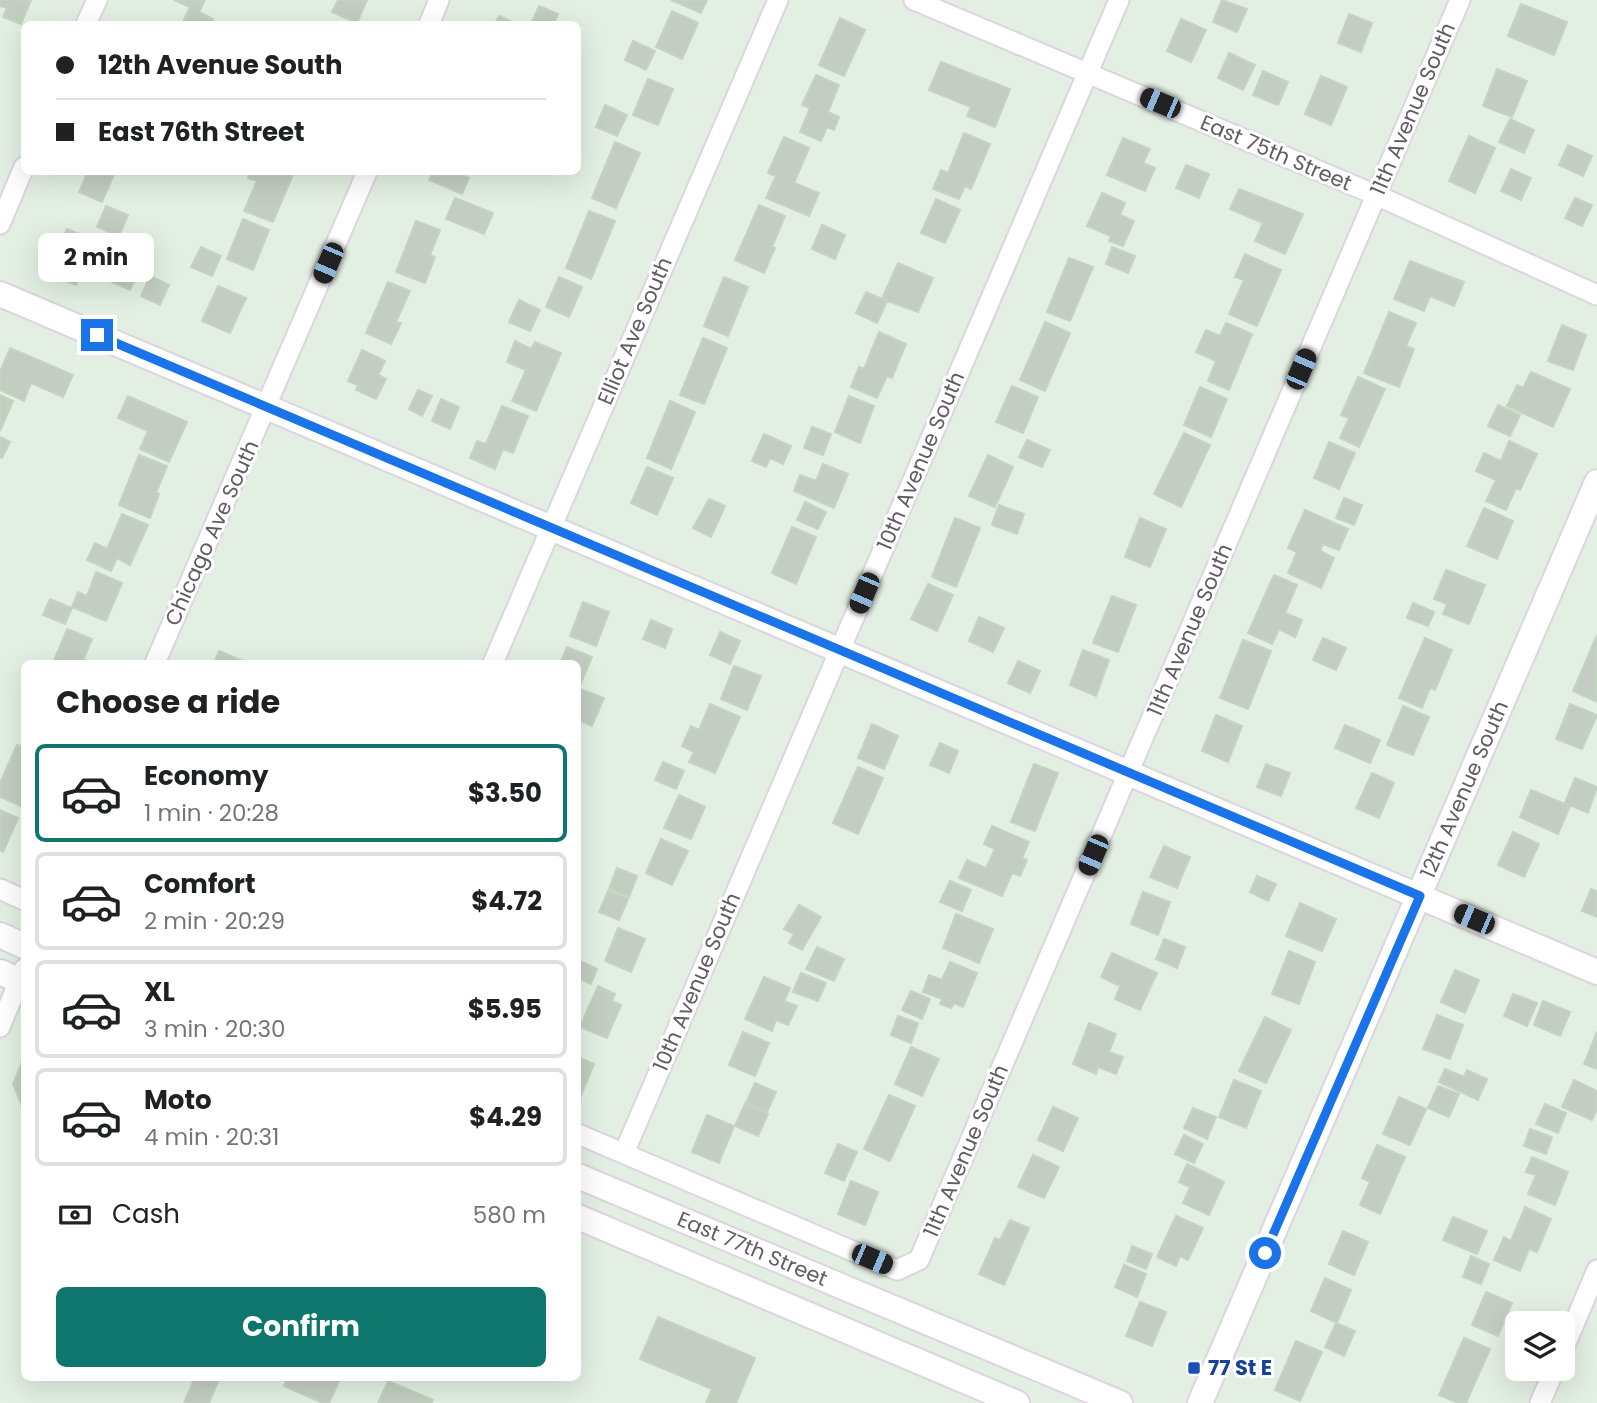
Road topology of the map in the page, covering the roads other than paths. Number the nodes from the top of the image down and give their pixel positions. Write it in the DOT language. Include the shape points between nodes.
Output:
graph roads {
  1 [pos="97,0"];
  2 [pos="439,0"];
  3 [pos="778,0"];
  4 [pos="914,0"];
  5 [pos="1119,0"];
  6 [pos="1460,0"];
  7 [pos="87,21"];
  8 [pos="430,21"];
  9 [pos="1088,73"];
  10 [pos="21,174"];
  11 [pos="366,175"];
  12 [pos="1376,195"];
  13 [pos="0,224"];
  14 [pos="0,294"];
  15 [pos="1597,295"];
  16 [pos="266,407"];
  17 [pos="1597,482"];
  18 [pos="550,528"];
  19 [pos="840,649"];
  20 [pos="156,660"];
  21 [pos="494,660"];
  22 [pos="1129,773"];
  23 [pos="0,889"];
  24 [pos="1420,896"];
  25 [pos="21,899"];
  26 [pos="0,935"];
  27 [pos="21,945"];
  28 [pos="1597,972"];
  29 [pos="17,976"];
  30 [pos="0,1027"];
  31 [pos="581,1135"];
  32 [pos="624,1153"];
  33 [pos="581,1178"];
  34 [pos="581,1218"];
  35 [pos="1597,1270"];
  36 [pos="1575,1322"];
  37 [pos="1549,1381"];
  38 [pos="1017,1403"];
  39 [pos="1120,1403"];
  40 [pos="1200,1403"];
  41 [pos="1540,1403"];
  1 -- 7 [label="street"];
  2 -- 8 [label="street"];
  3 -- 18 [label="street, Elliot Ave South"];
  4 -- 9 [label="street, East 75th Street"];
  5 -- 9 [label="street, 10th Avenue South"];
  6 -- 12 [label="street, 11th Avenue South"];
  9 -- 12 [label="street, East 75th Street"];
  9 -- 19 [label="street, 10th Avenue South"];
  10 -- 13 [label="street"];
  11 -- 16 [label="street, Chicago Ave South"];
  12 -- 15 [label="street, East 75th Street"];
  12 -- 22 [label="street, 11th Avenue South"];
  14 -- 16 [label="street"];
  16 -- 18 [label="street"];
  16 -- 20 [label="street, Chicago Ave South"];
  17 -- 24 [label="street, 12th Avenue South"];
  18 -- 19 [label="street"];
  18 -- 21 [label="street, Elliot Ave South"];
  19 -- 22 [label="street"];
  19 -- 32 [label="street, 10th Avenue South"];
  22 -- 24 [label="street"];
  22 -- 32 [label="street, 11th Avenue South" via="919,1260 897,1270"];
  23 -- 25 [label="street"];
  24 -- 28 [label="street"];
  24 -- 40 [label="street, 12th Avenue South"];
  26 -- 27 [label="street"];
  29 -- 30 [label="street"];
  31 -- 32 [label="street"];
  33 -- 39 [label="street, East 77th Street"];
  34 -- 38 [label="street, East 77th Street"];
  35 -- 36 [label="street"];
  37 -- 41 [label="street"];
}
